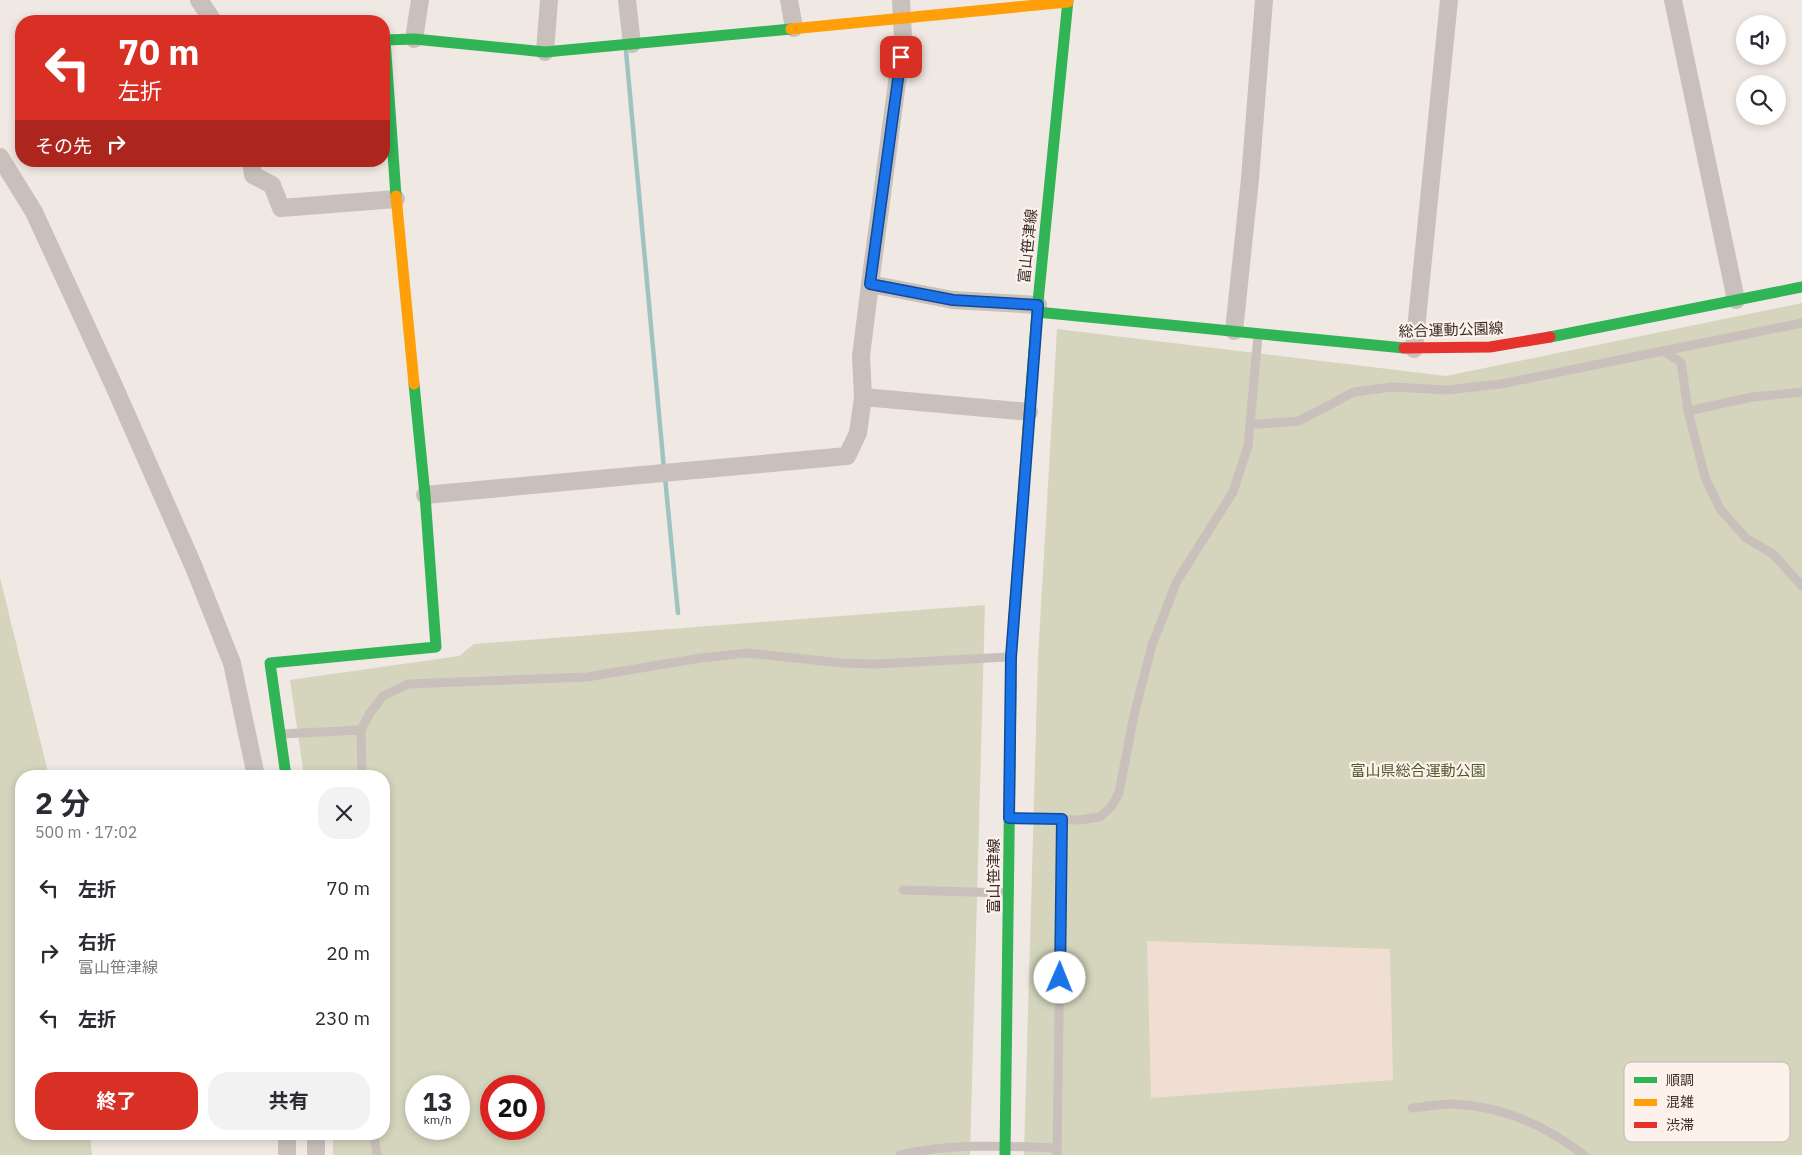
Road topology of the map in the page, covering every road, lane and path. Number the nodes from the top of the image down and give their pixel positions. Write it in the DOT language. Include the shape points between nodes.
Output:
graph roads {
  1 [pos="199,0"];
  2 [pos="420,0"];
  3 [pos="549,0"];
  4 [pos="627,0"];
  5 [pos="789,0"];
  6 [pos="901,0"];
  7 [pos="1264,0"];
  8 [pos="1449,0"];
  9 [pos="1673,0"];
  10 [pos="1068,1"];
  11 [pos="209,15"];
  12 [pos="903,18"];
  13 [pos="794,28"];
  14 [pos="414,39"];
  15 [pos="390,40"];
  16 [pos="627,44"];
  17 [pos="545,52"];
  18 [pos="390,120"];
  19 [pos="0,157"];
  20 [pos="251,167"];
  21 [pos="396,199"];
  22 [pos="870,284"];
  23 [pos="1802,287"];
  24 [pos="1736,300"];
  25 [pos="1037,308"];
  26 [pos="1802,323"];
  27 [pos="1234,331"];
  28 [pos="1258,333"];
  29 [pos="1414,349"];
  30 [pos="1663,352"];
  31 [pos="1802,392"];
  32 [pos="863,397"];
  33 [pos="1688,411"];
  34 [pos="1029,412"];
  35 [pos="1250,424"];
  36 [pos="425,495"];
  37 [pos="1802,586"];
  38 [pos="1011,657"];
  39 [pos="361,730"];
  40 [pos="280,734"];
  41 [pos="255,770"];
  42 [pos="285,770"];
  43 [pos="362,770"];
  44 [pos="1009,818"];
  45 [pos="1062,819"];
  46 [pos="903,890"];
  47 [pos="1008,893"];
  48 [pos="1412,1108"];
  49 [pos="287,1140"];
  50 [pos="316,1140"];
  51 [pos="375,1140"];
  52 [pos="1005,1151"];
  53 [pos="1057,1152"];
  54 [pos="287,1155"];
  55 [pos="316,1155"];
  56 [pos="376,1155"];
  57 [pos="900,1155"];
  58 [pos="1584,1155"];
  1 -- 11 [label="street"];
  2 -- 14 [label="street"];
  3 -- 17 [label="street"];
  4 -- 16 [label="street"];
  5 -- 13 [label="street"];
  6 -- 12 [label="street"];
  7 -- 27 [label="street"];
  8 -- 29 [label="street"];
  9 -- 24 [label="street"];
  10 -- 12 [label="main road"];
  10 -- 25 [label="main road, 富山笹津線"];
  12 -- 13 [label="main road"];
  12 -- 22 [label="street"];
  13 -- 16 [label="main road"];
  14 -- 15 [label="main road"];
  14 -- 17 [label="main road"];
  16 -- 17 [label="main road"];
  18 -- 21 [label="main road"];
  19 -- 41 [label="street" via="34,212 193,565 232,663"];
  20 -- 21 [label="street" via="252,175 272,185 281,208"];
  21 -- 36 [label="main road"];
  22 -- 25 [label="street" via="953,300"];
  22 -- 32 [label="street" via="861,356"];
  23 -- 24 [label="main road, 総合運動公園線"];
  24 -- 29 [label="main road, 総合運動公園線" via="1490,347"];
  25 -- 27 [label="main road, 総合運動公園線"];
  25 -- 34 [label="main road, 富山笹津線"];
  26 -- 30 [label="lane"];
  27 -- 28 [label="main road, 総合運動公園線"];
  28 -- 29 [label="main road, 総合運動公園線"];
  28 -- 35 [label="lane"];
  30 -- 33 [label="lane" via="1680,362"];
  30 -- 35 [label="lane" via="1501,384 1447,390 1392,387 1354,392 1298,421"];
  31 -- 33 [label="lane" via="1752,397"];
  32 -- 34 [label="street"];
  32 -- 36 [label="street" via="858,433 847,456"];
  33 -- 37 [label="lane" via="1704,477 1720,509 1746,538 1774,554"];
  34 -- 38 [label="main road, 富山笹津線"];
  35 -- 45 [label="lane" via="1248,446 1233,492 1177,581 1152,646 1134,715 1119,794 1100,816"];
  36 -- 40 [label="main road" via="436,647 270,663"];
  38 -- 39 [label="lane" via="877,664 747,654 701,658 587,677 408,684 383,696"];
  38 -- 44 [label="main road, 富山笹津線"];
  39 -- 40 [label="lane"];
  39 -- 43 [label="lane"];
  40 -- 42 [label="main road"];
  44 -- 45 [label="lane"];
  44 -- 47 [label="main road, 富山笹津線"];
  45 -- 53 [label="lane"];
  46 -- 47 [label="lane"];
  47 -- 52 [label="main road, 富山笹津線"];
  48 -- 58 [label="lane" via="1453,1104 1496,1109 1534,1123"];
  49 -- 54 [label="street"];
  50 -- 55 [label="street"];
  51 -- 56 [label="lane"];
  52 -- 53 [label="lane"];
  52 -- 57 [label="lane" via="919,1150"];
}
